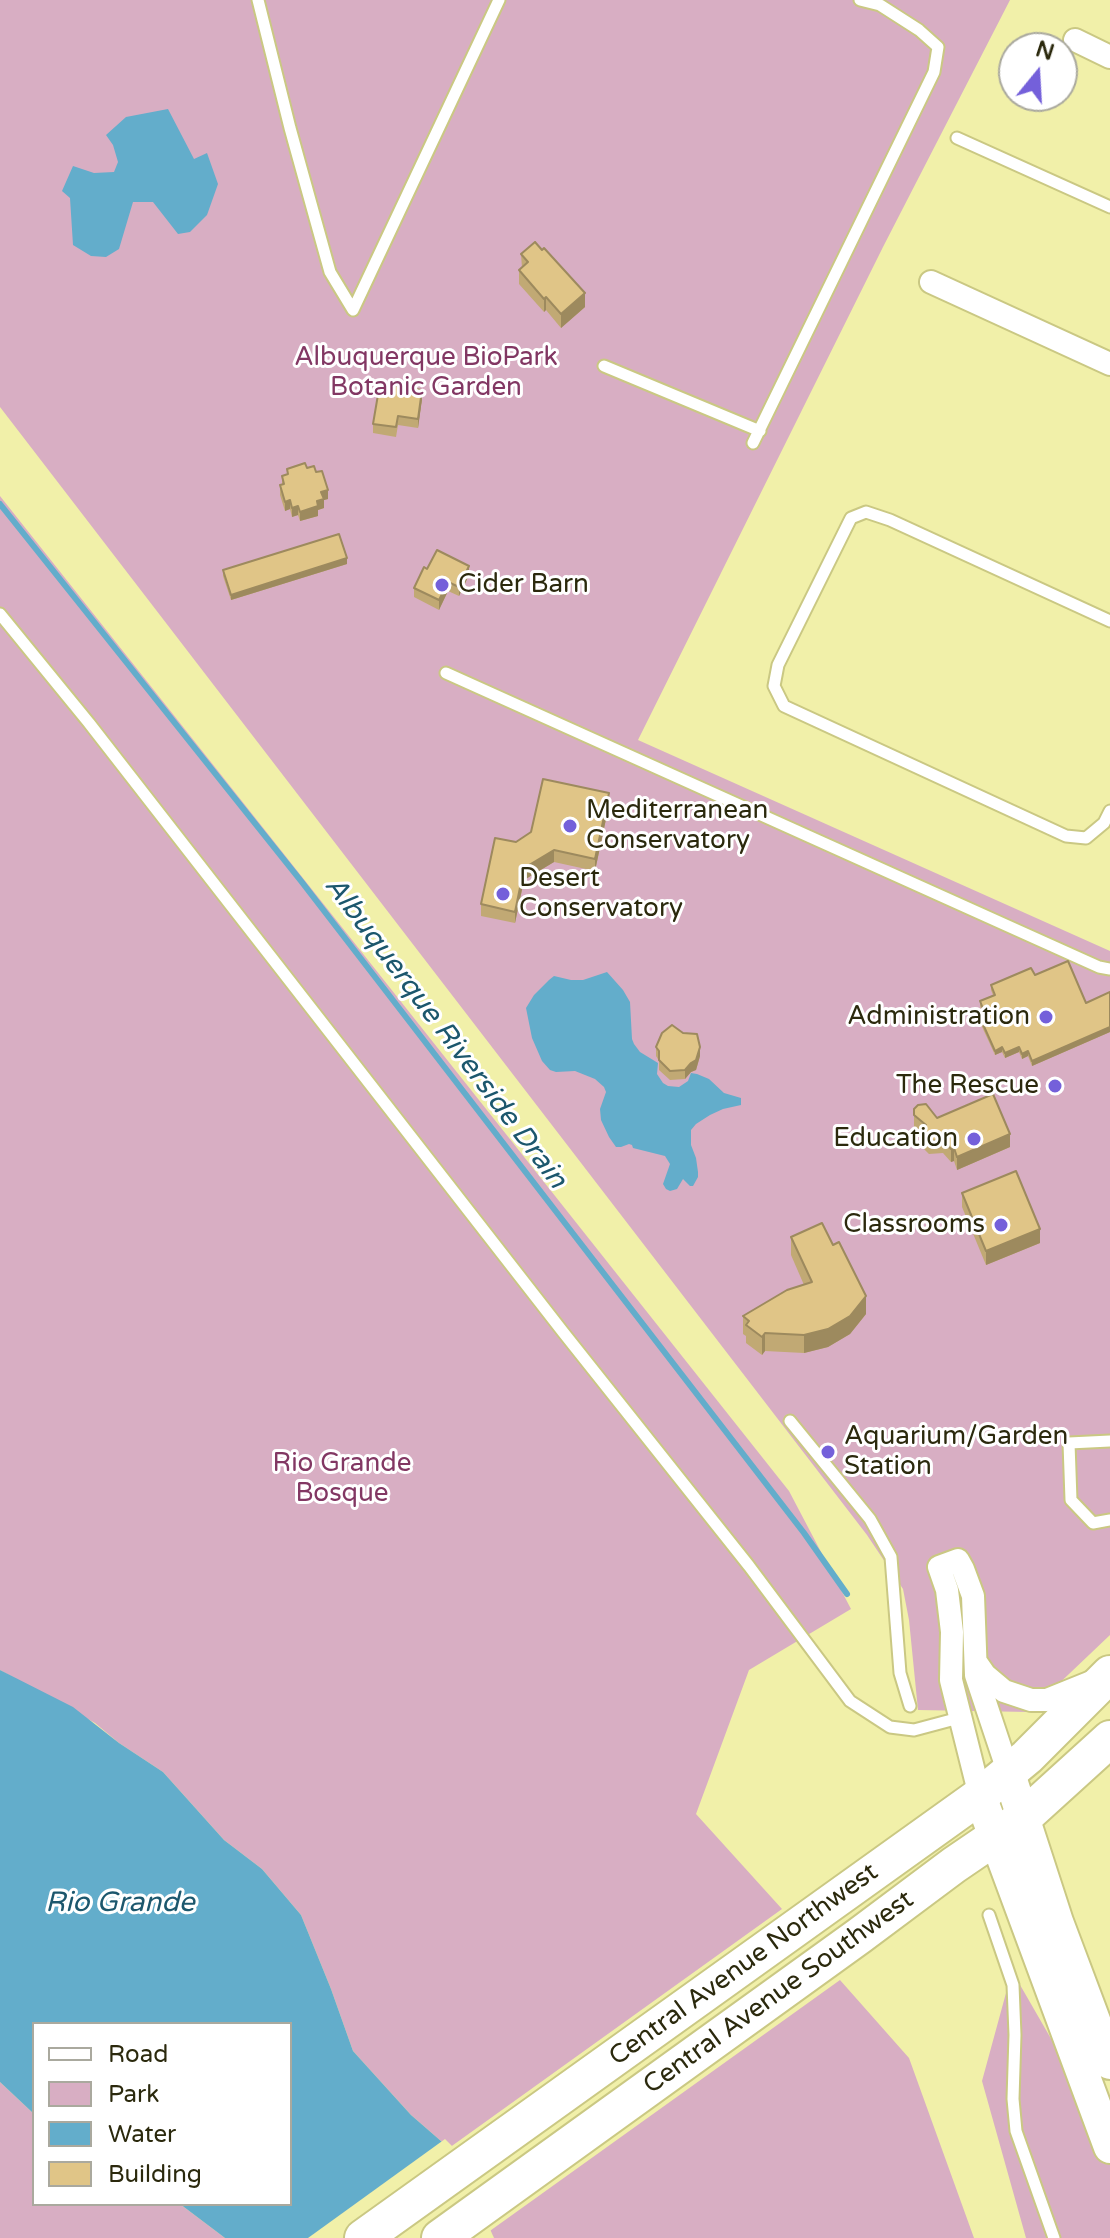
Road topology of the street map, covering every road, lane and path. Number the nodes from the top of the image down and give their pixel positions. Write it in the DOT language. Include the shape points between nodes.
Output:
graph roads {
  1 [pos="258,0"];
  2 [pos="499,0"];
  3 [pos="860,0"];
  4 [pos="1078,41"];
  5 [pos="1110,57"];
  6 [pos="957,138"];
  7 [pos="1110,207"];
  8 [pos="931,282"];
  9 [pos="1110,364"];
  10 [pos="604,366"];
  11 [pos="760,431"];
  12 [pos="753,443"];
  13 [pos="0,614"];
  14 [pos="1110,621"];
  15 [pos="446,673"];
  16 [pos="1110,811"];
  17 [pos="1110,969"];
  18 [pos="790,1421"];
  19 [pos="1110,1441"];
  20 [pos="1110,1520"];
  21 [pos="976,1662"];
  22 [pos="1110,1674"];
  23 [pos="910,1706"];
  24 [pos="959,1718"];
  25 [pos="1110,1739"];
  26 [pos="1009,1774"];
  27 [pos="980,1796"];
  28 [pos="1009,1827"];
  29 [pos="989,1915"];
  30 [pos="1110,2063"];
  31 [pos="1110,2147"];
  32 [pos="363,2238"];
  33 [pos="440,2238"];
  34 [pos="1054,2238"];
  1 -- 2 [label="lane" via="330,272 353,310"];
  3 -- 11 [label="lane" via="880,5 938,47 934,72"];
  4 -- 5 [label="street"];
  6 -- 7 [label="lane"];
  8 -- 9 [label="street"];
  10 -- 11 [label="lane"];
  11 -- 12 [label="lane"];
  13 -- 24 [label="lane" via="850,1701 890,1727 914,1730"];
  14 -- 16 [label="lane" via="866,512 851,518 778,665 774,686 784,706 1066,836 1086,838"];
  15 -- 17 [label="lane"];
  18 -- 23 [label="lane" via="870,1519 891,1557 900,1673"];
  19 -- 20 [label="lane" via="1069,1443 1071,1500 1093,1523"];
  21 -- 22 [label="street" via="1004,1691 1031,1700 1047,1700"];
  21 -- 24 [label="street" via="973,1596 958,1560 939,1567 947,1590 951,1680"];
  21 -- 26 [label="street"];
  22 -- 26 [label="main road, Central Avenue Northwest"];
  24 -- 27 [label="street"];
  25 -- 28 [label="main road, Central Avenue Southwest"];
  26 -- 27 [label="main road, Central Avenue Northwest"];
  26 -- 28 [label="street"];
  27 -- 28 [label="street"];
  27 -- 32 [label="main road, Central Avenue Northwest"];
  28 -- 30 [label="street" via="1057,1922"];
  28 -- 31 [label="street"];
  28 -- 33 [label="main road, Central Avenue Southwest"];
  29 -- 34 [label="lane" via="1013,1985 1016,2131"];
}
